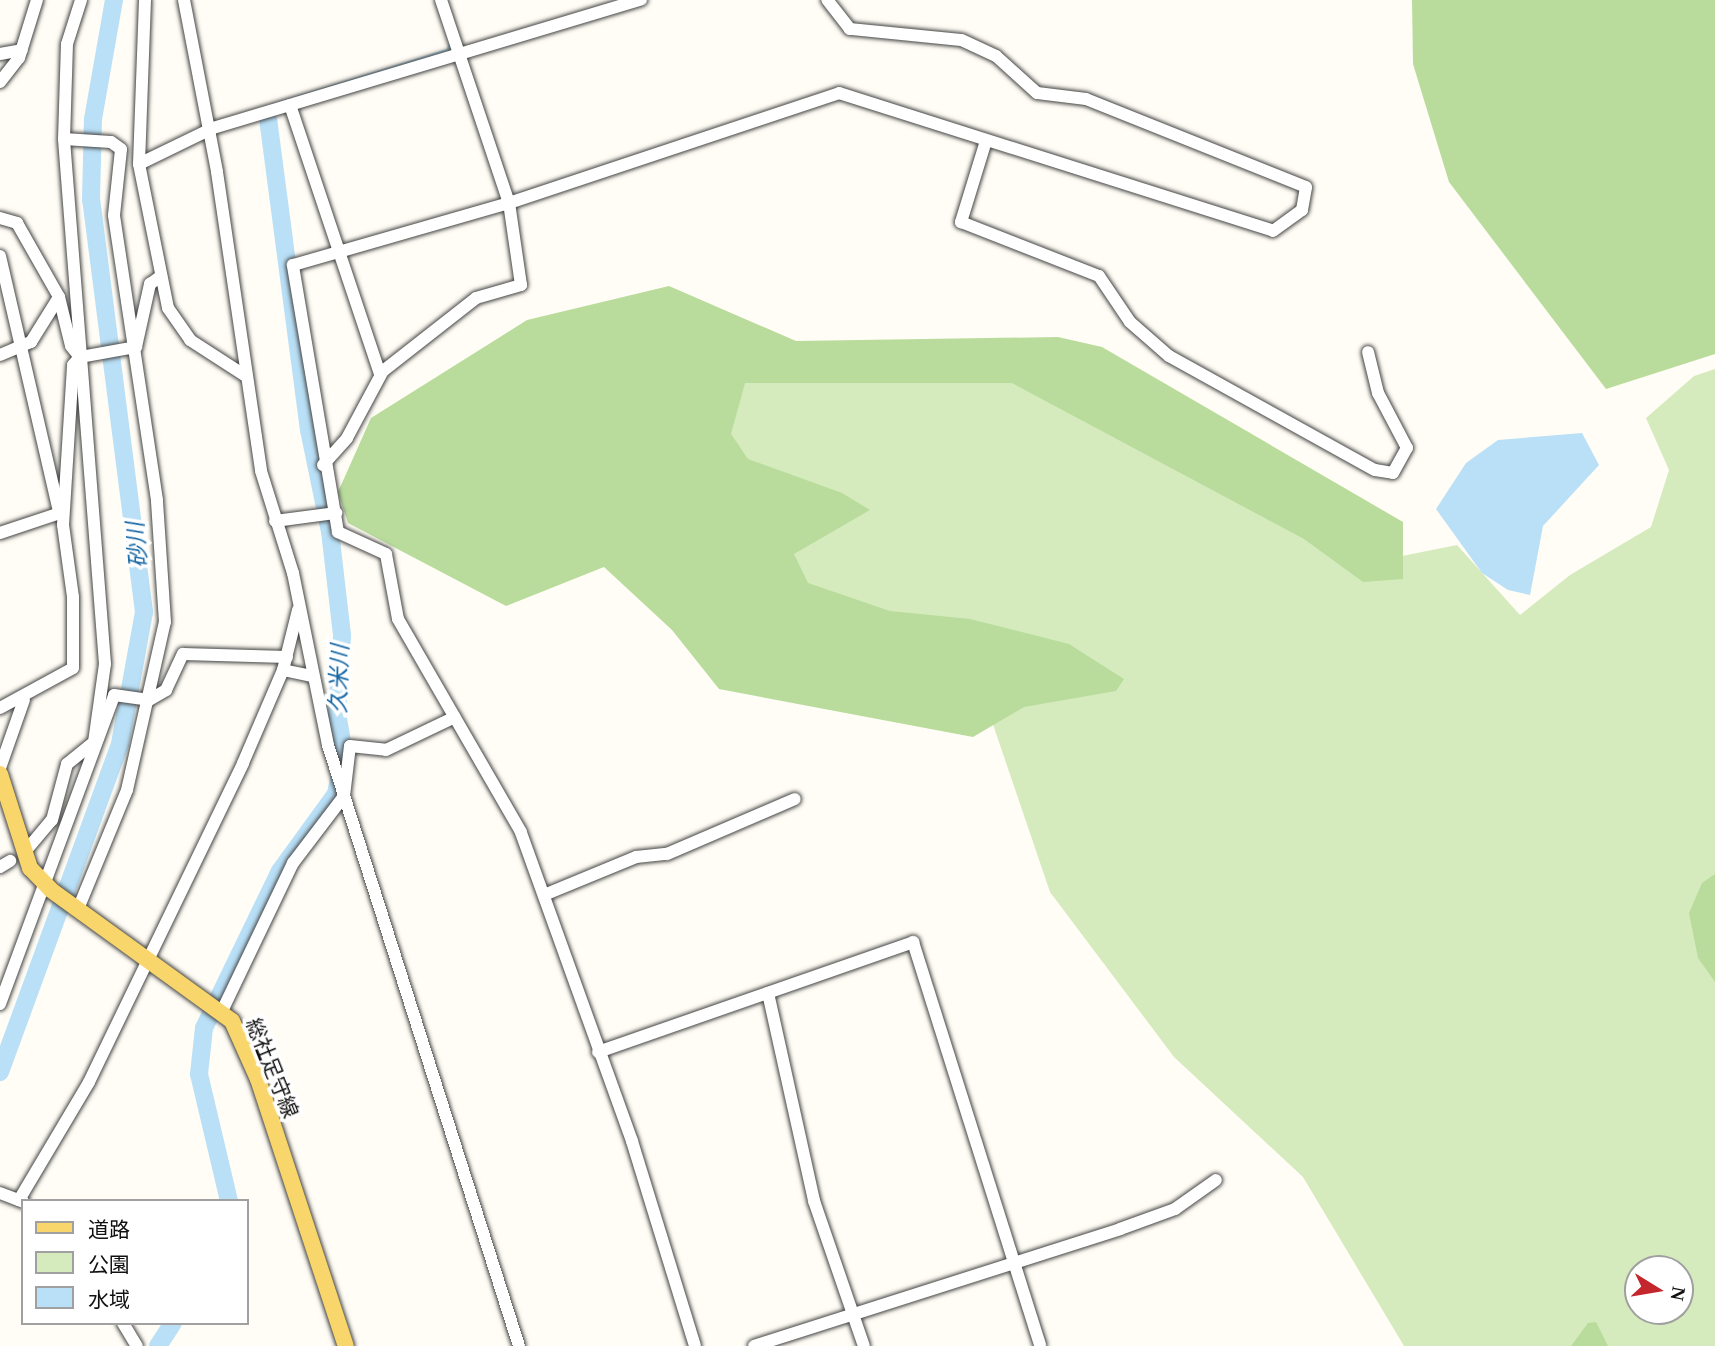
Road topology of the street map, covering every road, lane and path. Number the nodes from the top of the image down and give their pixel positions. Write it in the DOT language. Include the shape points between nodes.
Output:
graph roads {
  1 [pos="37,0"];
  2 [pos="81,0"];
  3 [pos="145,0"];
  4 [pos="184,0"];
  5 [pos="441,0"];
  6 [pos="641,0"];
  7 [pos="827,0"];
  8 [pos="22,50"];
  9 [pos="459,53"];
  10 [pos="0,54"];
  11 [pos="0,82"];
  12 [pos="290,105"];
  13 [pos="208,131"];
  14 [pos="64,139"];
  15 [pos="985,144"];
  16 [pos="121,149"];
  17 [pos="139,164"];
  18 [pos="142,180"];
  19 [pos="509,203"];
  20 [pos="0,218"];
  21 [pos="340,251"];
  22 [pos="0,257"];
  23 [pos="161,276"];
  24 [pos="59,297"];
  25 [pos="24,346"];
  26 [pos="136,347"];
  27 [pos="1368,352"];
  28 [pos="0,355"];
  29 [pos="80,358"];
  30 [pos="380,374"];
  31 [pos="244,375"];
  32 [pos="323,465"];
  33 [pos="61,512"];
  34 [pos="330,514"];
  35 [pos="275,521"];
  36 [pos="0,533"];
  37 [pos="299,606"];
  38 [pos="285,664"];
  39 [pos="103,675"];
  40 [pos="312,676"];
  41 [pos="114,695"];
  42 [pos="24,700"];
  43 [pos="149,700"];
  44 [pos="0,708"];
  45 [pos="455,717"];
  46 [pos="94,741"];
  47 [pos="0,768"];
  48 [pos="0,774"];
  49 [pos="342,790"];
  50 [pos="795,799"];
  51 [pos="29,847"];
  52 [pos="48,887"];
  53 [pos="544,895"];
  54 [pos="76,907"];
  55 [pos="148,957"];
  56 [pos="768,993"];
  57 [pos="0,1004"];
  58 [pos="217,1005"];
  59 [pos="598,1052"];
  60 [pos="1216,1180"];
  61 [pos="0,1193"];
  62 [pos="22,1199"];
  63 [pos="21,1201"];
  64 [pos="1013,1262"];
  65 [pos="854,1314"];
  66 [pos="124,1325"];
  67 [pos="137,1346"];
  68 [pos="346,1346"];
  69 [pos="519,1346"];
  70 [pos="695,1346"];
  71 [pos="754,1346"];
  72 [pos="864,1346"];
  73 [pos="1040,1346"];
  1 -- 8 [label="street"];
  2 -- 14 [label="street" via="67,44"];
  3 -- 17 [label="street"];
  4 -- 13 [label="street"];
  5 -- 9 [label="street"];
  6 -- 9 [label="street"];
  7 -- 15 [label="street" via="850,29 961,40 996,56 1037,93 1086,99 1306,187 1302,210 1273,231"];
  8 -- 10 [label="street"];
  8 -- 11 [label="street"];
  9 -- 12 [label="street"];
  9 -- 19 [label="street"];
  12 -- 13 [label="street"];
  12 -- 21 [label="street"];
  13 -- 17 [label="street"];
  13 -- 31 [label="street"];
  14 -- 16 [label="street" via="111,142"];
  14 -- 29 [label="street"];
  15 -- 19 [label="street" via="839,93"];
  15 -- 27 [label="street" via="961,222 1099,275 1130,322 1169,356 1375,470 1393,473 1407,448 1378,393"];
  16 -- 18 [label="street" via="122,176"];
  16 -- 26 [label="street" via="114,215"];
  17 -- 18 [label="street"];
  18 -- 23 [label="street"];
  19 -- 21 [label="street"];
  19 -- 30 [label="street" via="521,285 476,298"];
  20 -- 24 [label="street" via="17,223"];
  21 -- 30 [label="street"];
  21 -- 32 [label="street" via="293,265"];
  22 -- 25 [label="street"];
  23 -- 26 [label="street" via="150,284"];
  23 -- 31 [label="street" via="178,329"];
  24 -- 25 [label="street"];
  24 -- 29 [label="street" via="71,346"];
  25 -- 28 [label="street"];
  25 -- 33 [label="street"];
  26 -- 29 [label="street"];
  26 -- 43 [label="street" via="164,573 165,622"];
  29 -- 33 [label="street" via="73,365"];
  29 -- 39 [label="street" via="103,592"];
  30 -- 32 [label="street" via="348,438"];
  31 -- 35 [label="street"];
  32 -- 34 [label="street"];
  33 -- 36 [label="street"];
  33 -- 42 [label="street" via="76,654 64,678"];
  34 -- 35 [label="street"];
  34 -- 45 [label="street" via="338,532 386,554 398,619"];
  35 -- 37 [label="street"];
  37 -- 38 [label="street"];
  37 -- 40 [label="street"];
  38 -- 40 [label="street"];
  38 -- 43 [label="street" via="183,654 166,690"];
  38 -- 55 [label="street"];
  39 -- 41 [label="street"];
  39 -- 46 [label="street"];
  40 -- 49 [label="street"];
  41 -- 43 [label="street"];
  41 -- 46 [label="street"];
  42 -- 44 [label="street"];
  42 -- 47 [label="street"];
  43 -- 54 [label="street" via="127,790"];
  45 -- 49 [label="street" via="386,751 350,747"];
  45 -- 53 [label="street" via="521,832"];
  46 -- 51 [label="street" via="67,764 52,820"];
  46 -- 52 [label="street"];
  48 -- 52 [label="main road, 総社足守線" via="20,849"];
  49 -- 58 [label="street" via="293,863"];
  49 -- 69 [label="street"];
  50 -- 53 [label="street" via="667,854 636,857"];
  52 -- 54 [label="main road, 総社足守線"];
  52 -- 57 [label="street"];
  53 -- 59 [label="street"];
  54 -- 55 [label="main road, 総社足守線"];
  55 -- 58 [label="main road, 総社足守線"];
  55 -- 62 [label="street" via="89,1082"];
  56 -- 59 [label="street"];
  56 -- 64 [label="street" via="913,942"];
  56 -- 65 [label="street" via="814,1201"];
  58 -- 68 [label="main road, 総社足守線" via="258,1079"];
  59 -- 70 [label="street" via="632,1141"];
  60 -- 64 [label="street" via="1175,1209"];
  61 -- 63 [label="street"];
  64 -- 65 [label="street"];
  64 -- 73 [label="street"];
  65 -- 71 [label="street"];
  65 -- 72 [label="street"];
  66 -- 67 [label="street"];
}
